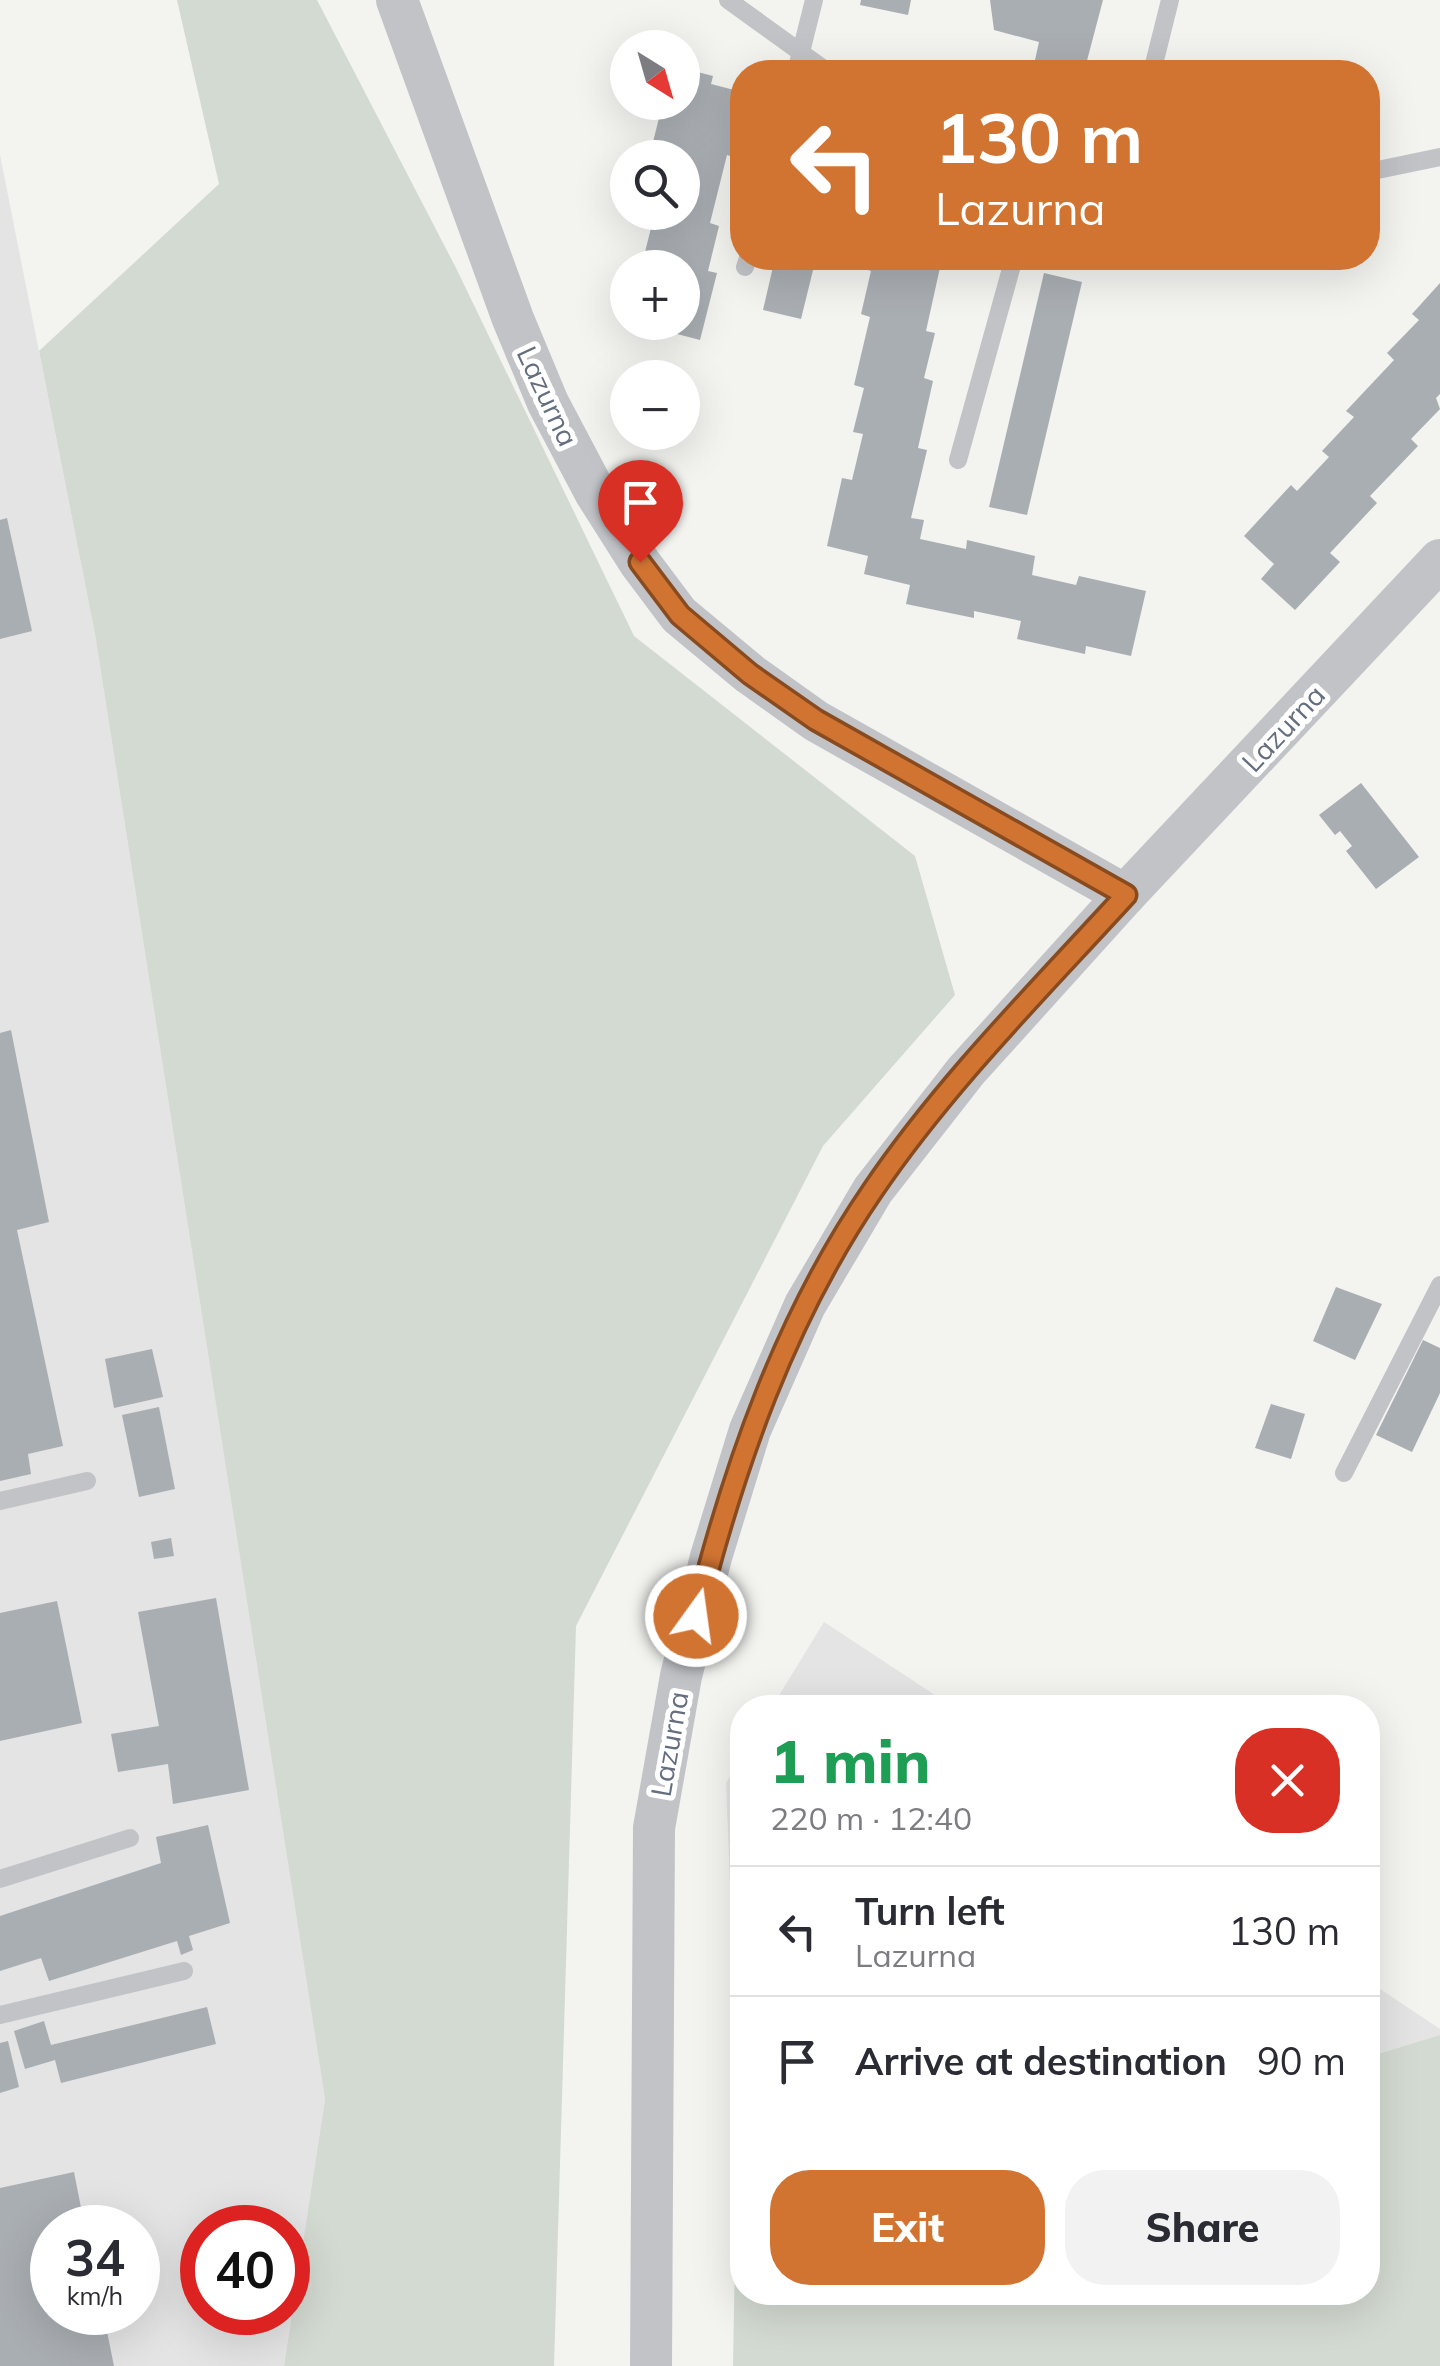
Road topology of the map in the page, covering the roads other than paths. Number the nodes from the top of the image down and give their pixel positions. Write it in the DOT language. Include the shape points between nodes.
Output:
graph roads {
  1 [pos="397,0"];
  2 [pos="728,0"];
  3 [pos="814,0"];
  4 [pos="1170,0"];
  5 [pos="801,52"];
  6 [pos="799,60"];
  7 [pos="812,60"];
  8 [pos="1155,60"];
  9 [pos="1440,157"];
  10 [pos="1380,170"];
  11 [pos="1011,270"];
  12 [pos="958,460"];
  13 [pos="1440,560"];
  14 [pos="1126,895"];
  15 [pos="1440,1285"];
  16 [pos="1344,1472"];
  17 [pos="87,1481"];
  18 [pos="0,1501"];
  19 [pos="130,1838"];
  20 [pos="0,1879"];
  21 [pos="184,1971"];
  22 [pos="0,2016"];
  23 [pos="651,2366"];
  1 -- 14 [label="street, Lazurna" via="548,403 604,506 680,615 816,720"];
  2 -- 5 [label="lane"];
  3 -- 5 [label="lane"];
  4 -- 8 [label="lane"];
  5 -- 6 [label="lane"];
  5 -- 7 [label="lane"];
  9 -- 10 [label="lane"];
  11 -- 12 [label="lane"];
  13 -- 14 [label="street, Lazurna"];
  14 -- 23 [label="street, Lazurna" via="966,1071 872,1190 805,1305 750,1430 681,1676 654,1828"];
  15 -- 16 [label="lane"];
  17 -- 18 [label="lane"];
  19 -- 20 [label="lane"];
  21 -- 22 [label="lane"];
}
